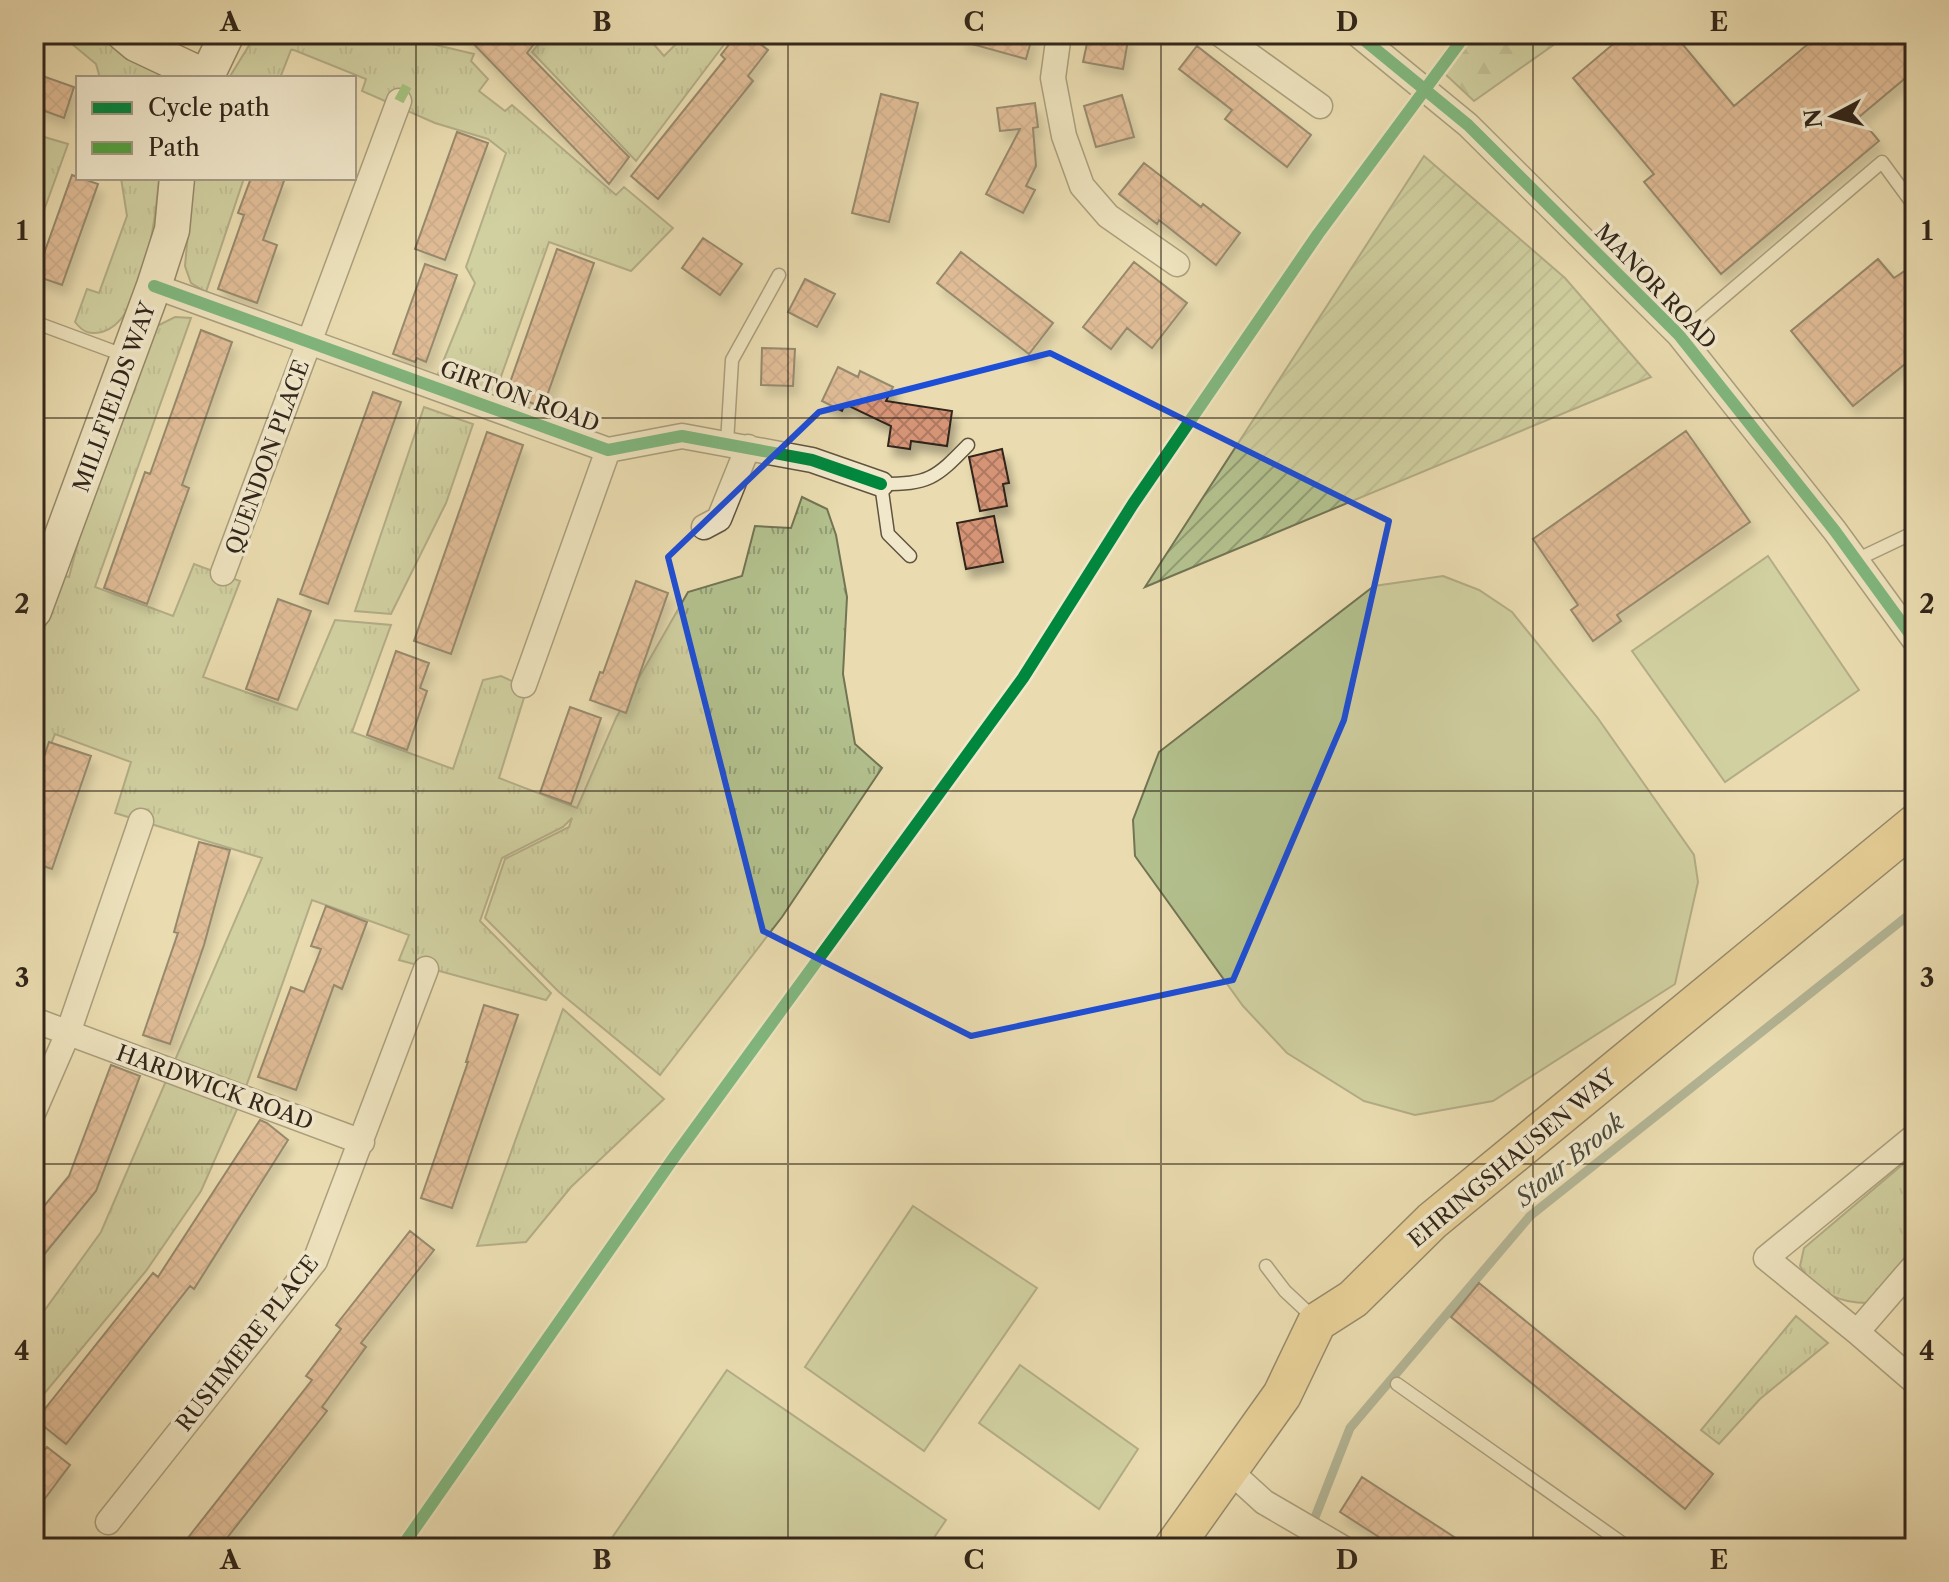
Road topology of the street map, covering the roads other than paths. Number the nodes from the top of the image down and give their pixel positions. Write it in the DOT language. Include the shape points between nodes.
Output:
graph roads {
  1 [pos="124,34"];
  2 [pos="1059,34"];
  3 [pos="1220,34"];
  4 [pos="1357,34"];
  5 [pos="223,35"];
  6 [pos="1249,42"];
  7 [pos="202,76"];
  8 [pos="207,76"];
  9 [pos="399,101"];
  10 [pos="1320,106"];
  11 [pos="177,180"];
  12 [pos="1915,207"];
  13 [pos="1177,264"];
  14 [pos="779,275"];
  15 [pos="154,286"];
  16 [pos="34,322"];
  17 [pos="1679,335"];
  18 [pos="310,340"];
  19 [pos="129,357"];
  20 [pos="737,445"];
  21 [pos="968,445"];
  22 [pos="608,450"];
  23 [pos="881,484"];
  24 [pos="704,527"];
  25 [pos="1915,532"];
  26 [pos="910,556"];
  27 [pos="1856,560"];
  28 [pos="223,573"];
  29 [pos="37,604"];
  30 [pos="1915,641"];
  31 [pos="524,685"];
  32 [pos="141,821"];
  33 [pos="1915,824"];
  34 [pos="426,969"];
  35 [pos="34,1020"];
  36 [pos="68,1033"];
  37 [pos="34,1111"];
  38 [pos="1915,1136"];
  39 [pos="362,1142"];
  40 [pos="1915,1265"];
  41 [pos="1266,1266"];
  42 [pos="1317,1322"];
  43 [pos="1857,1332"];
  44 [pos="1915,1382"];
  45 [pos="1397,1384"];
  46 [pos="1230,1471"];
  47 [pos="108,1522"];
  48 [pos="1340,1546"];
  49 [pos="1173,1548"];
  50 [pos="1629,1548"];
  1 -- 7 [label="street"];
  2 -- 13 [label="street" via="1053,78 1064,136 1082,186 1108,216"];
  3 -- 6 [label="street"];
  4 -- 17 [label="street, MANOR ROAD" via="1468,125"];
  5 -- 8 [label="street"];
  6 -- 10 [label="street"];
  9 -- 18 [label="street, QUENDON PLACE"];
  11 -- 15 [label="street, MILLFIELDS WAY" via="172,230"];
  12 -- 17 [label="lane" via="1882,162"];
  14 -- 20 [label="lane" via="732,360"];
  15 -- 18 [label="street, GIRTON ROAD"];
  15 -- 19 [label="street, MILLFIELDS WAY"];
  16 -- 19 [label="lane"];
  17 -- 27 [label="street, MANOR ROAD"];
  18 -- 22 [label="street, GIRTON ROAD"];
  18 -- 28 [label="street, QUENDON PLACE"];
  19 -- 29 [label="street, MILLFIELDS WAY"];
  20 -- 22 [label="street, GIRTON ROAD" via="682,436"];
  20 -- 23 [label="street, GIRTON ROAD" via="812,460"];
  20 -- 24 [label="street" via="719,519"];
  21 -- 23 [label="lane" via="945,469 918,484"];
  22 -- 31 [label="street"];
  23 -- 26 [label="lane" via="888,534"];
  25 -- 27 [label="lane"];
  27 -- 30 [label="street, MANOR ROAD"];
  32 -- 36 [label="street"];
  33 -- 42 [label="main road, EHRINGSHAUSEN WAY" via="1432,1221 1353,1299"];
  34 -- 39 [label="street, RUSHMERE PLACE"];
  35 -- 36 [label="street, HARDWICK ROAD"];
  36 -- 37 [label="street"];
  36 -- 39 [label="street, HARDWICK ROAD"];
  38 -- 43 [label="street" via="1766,1258"];
  39 -- 47 [label="street, RUSHMERE PLACE" via="315,1261"];
  40 -- 43 [label="street"];
  41 -- 42 [label="lane"];
  42 -- 46 [label="main road" via="1282,1395"];
  43 -- 44 [label="street"];
  45 -- 50 [label="lane"];
  46 -- 48 [label="street" via="1264,1502"];
  46 -- 49 [label="main road"];
}
